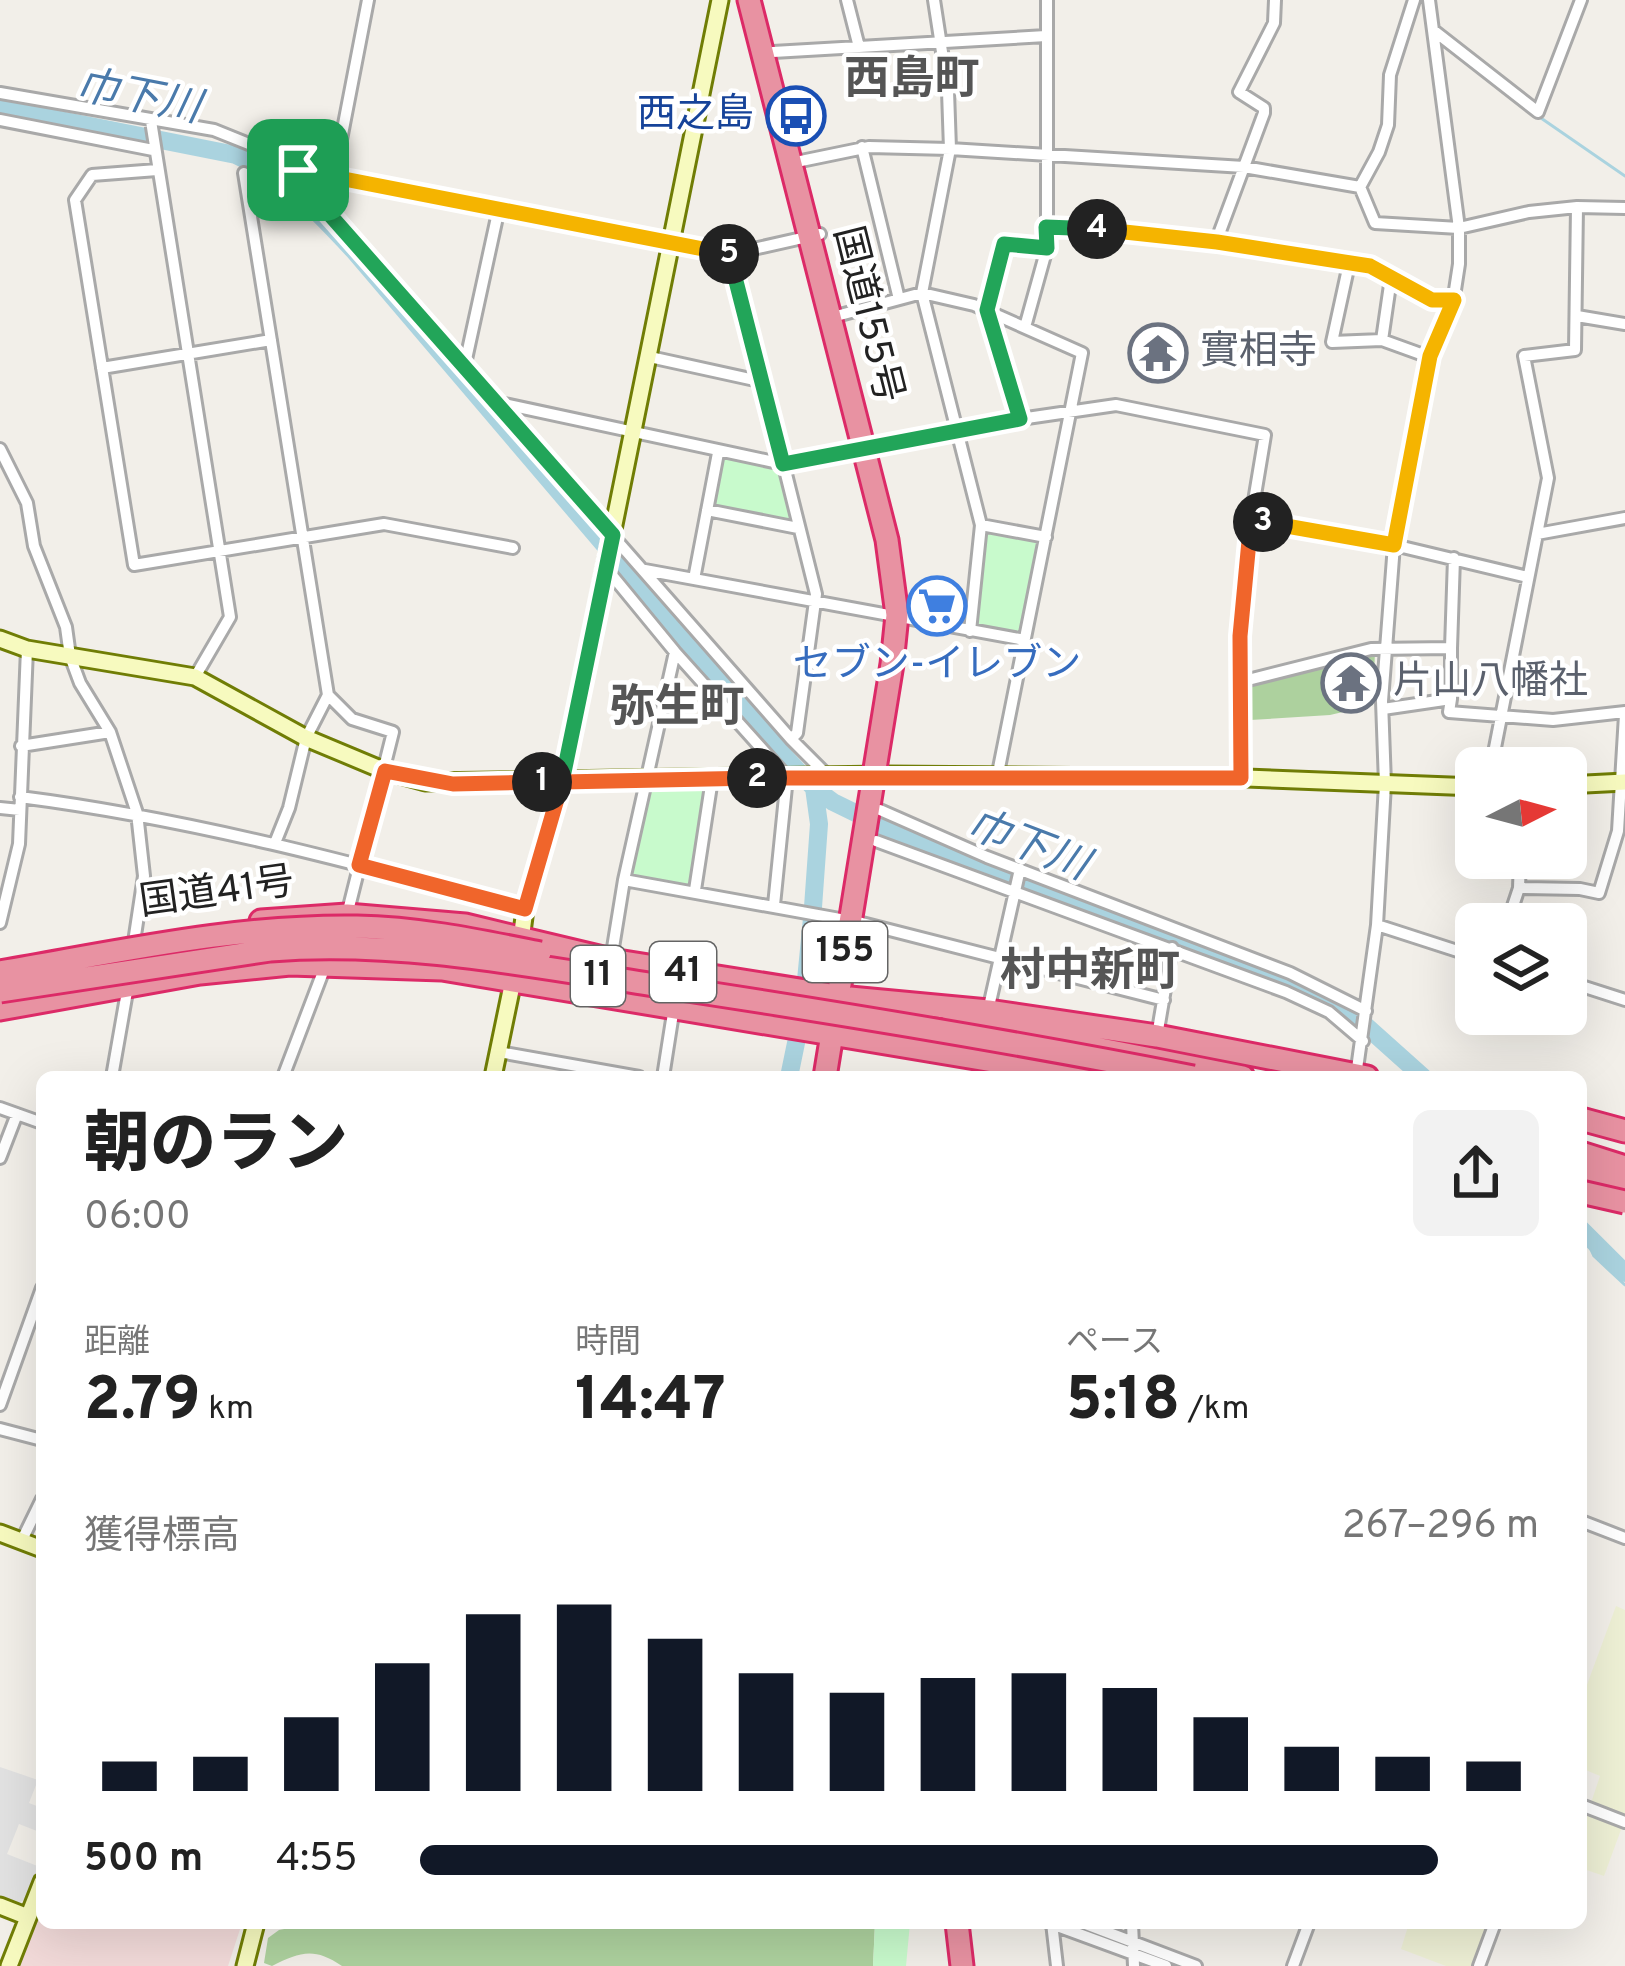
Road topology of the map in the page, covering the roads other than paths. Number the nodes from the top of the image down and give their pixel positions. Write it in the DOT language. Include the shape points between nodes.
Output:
graph roads {
  1 [pos="368,0"];
  2 [pos="720,0"];
  3 [pos="749,0"];
  4 [pos="760,0"];
  5 [pos="848,0"];
  6 [pos="934,0"];
  7 [pos="1047,0"];
  8 [pos="1275,0"];
  9 [pos="1414,0"];
  10 [pos="1429,0"];
  11 [pos="1581,0"];
  12 [pos="1433,30"];
  13 [pos="1046,36"];
  14 [pos="939,43"];
  15 [pos="860,47"];
  16 [pos="773,52"];
  17 [pos="0,93"];
  18 [pos="0,121"];
  19 [pos="151,123"];
  20 [pos="862,147"];
  21 [pos="153,148"];
  22 [pos="950,149"];
  23 [pos="1046,155"];
  24 [pos="801,161"];
  25 [pos="1244,167"];
  26 [pos="158,170"];
  27 [pos="298,170"];
  28 [pos="244,173"];
  29 [pos="334,176"];
  30 [pos="1360,187"];
  31 [pos="1577,207"];
  32 [pos="500,208"];
  33 [pos="1625,208"];
  34 [pos="1046,227"];
  35 [pos="1459,228"];
  36 [pos="814,236"];
  37 [pos="672,242"];
  38 [pos="1216,242"];
  39 [pos="1047,248"];
  40 [pos="731,254"];
  41 [pos="1349,264"];
  42 [pos="1391,278"];
  43 [pos="922,293"];
  44 [pos="899,299"];
  45 [pos="1454,300"];
  46 [pos="987,310"];
  47 [pos="840,315"];
  48 [pos="1577,316"];
  49 [pos="1625,324"];
  50 [pos="1025,327"];
  51 [pos="271,340"];
  52 [pos="1382,340"];
  53 [pos="187,355"];
  54 [pos="1430,356"];
  55 [pos="650,357"];
  56 [pos="465,364"];
  57 [pos="102,368"];
  58 [pos="764,382"];
  59 [pos="495,402"];
  60 [pos="1071,411"];
  61 [pos="1020,419"];
  62 [pos="956,430"];
  63 [pos="634,432"];
  64 [pos="0,448"];
  65 [pos="868,449"];
  66 [pos="718,453"];
  67 [pos="783,464"];
  68 [pos="707,510"];
  69 [pos="1625,518"];
  70 [pos="1251,520"];
  71 [pos="981,525"];
  72 [pos="798,528"];
  73 [pos="1537,534"];
  74 [pos="613,535"];
  75 [pos="302,537"];
  76 [pos="1046,537"];
  77 [pos="1394,545"];
  78 [pos="513,548"];
  79 [pos="218,551"];
  80 [pos="1454,558"];
  81 [pos="606,568"];
  82 [pos="643,570"];
  83 [pos="1528,577"];
  84 [pos="694,579"];
  85 [pos="815,599"];
  86 [pos="902,616"];
  87 [pos="970,631"];
  88 [pos="0,640"];
  89 [pos="1025,640"];
  90 [pos="1450,648"];
  91 [pos="27,649"];
  92 [pos="1386,651"];
  93 [pos="675,652"];
  94 [pos="70,656"];
  95 [pos="196,677"];
  96 [pos="1240,682"];
  97 [pos="328,695"];
  98 [pos="1451,699"];
  99 [pos="1383,709"];
  100 [pos="1501,713"];
  101 [pos="1625,713"];
  102 [pos="110,732"];
  103 [pos="306,738"];
  104 [pos="791,739"];
  105 [pos="21,746"];
  106 [pos="1495,747"];
  107 [pos="385,771"];
  108 [pos="879,776"];
  109 [pos="787,777"];
  110 [pos="830,777"];
  111 [pos="997,778"];
  112 [pos="1241,778"];
  113 [pos="712,779"];
  114 [pos="646,780"];
  115 [pos="562,782"];
  116 [pos="1622,782"];
  117 [pos="1385,784"];
  118 [pos="1587,784"];
  119 [pos="1455,787"];
  120 [pos="20,804"];
  121 [pos="0,808"];
  122 [pos="137,812"];
  123 [pos="874,823"];
  124 [pos="275,843"];
  125 [pos="359,865"];
  126 [pos="1020,868"];
  127 [pos="1519,879"];
  128 [pos="624,880"];
  129 [pos="1519,888"];
  130 [pos="694,890"];
  131 [pos="1014,890"];
  132 [pos="3,900"];
  133 [pos="1514,903"];
  134 [pos="774,905"];
  135 [pos="525,909"];
  136 [pos="347,915"];
  137 [pos="856,922"];
  138 [pos="0,923"];
  139 [pos="1377,925"];
  140 [pos="522,938"];
  141 [pos="134,941"];
  142 [pos="1172,948"];
  143 [pos="1455,950"];
  144 [pos="569,960"];
  145 [pos="611,960"];
  146 [pos="998,960"];
  147 [pos="326,964"];
  148 [pos="0,968"];
  149 [pos="514,979"];
  150 [pos="128,986"];
  151 [pos="0,987"];
  152 [pos="1587,988"];
  153 [pos="844,998"];
  154 [pos="1164,1000"];
  155 [pos="1625,1000"];
  156 [pos="674,1007"];
  157 [pos="0,1009"];
  158 [pos="988,1011"];
  159 [pos="1366,1011"];
  160 [pos="916,1014"];
  161 [pos="838,1035"];
  162 [pos="1157,1036"];
  163 [pos="1363,1041"];
  164 [pos="499,1052"];
  165 [pos="976,1068"];
  166 [pos="1146,1068"];
  167 [pos="113,1071"];
  168 [pos="285,1071"];
  169 [pos="494,1071"];
  170 [pos="577,1071"];
  171 [pos="665,1071"];
  172 [pos="827,1071"];
  173 [pos="837,1071"];
  174 [pos="1014,1071"];
  175 [pos="1156,1071"];
  176 [pos="1162,1071"];
  177 [pos="1212,1071"];
  178 [pos="1325,1071"];
  179 [pos="1330,1071"];
  180 [pos="1356,1071"];
  181 [pos="0,1108"];
  182 [pos="17,1114"];
  183 [pos="1587,1120"];
  184 [pos="36,1121"];
  185 [pos="1625,1131"];
  186 [pos="1587,1142"];
  187 [pos="1625,1151"];
  188 [pos="1587,1156"];
  189 [pos="0,1158"];
  190 [pos="1625,1167"];
  191 [pos="1587,1172"];
  192 [pos="1625,1183"];
  193 [pos="1588,1188"];
  194 [pos="1625,1199"];
  195 [pos="1625,1212"];
  196 [pos="36,1305"];
  197 [pos="0,1406"];
  198 [pos="0,1429"];
  199 [pos="36,1438"];
  200 [pos="36,1511"];
  201 [pos="1587,1523"];
  202 [pos="0,1533"];
  203 [pos="1625,1538"];
  204 [pos="21,1542"];
  205 [pos="36,1548"];
  206 [pos="1587,1807"];
  207 [pos="1625,1822"];
  208 [pos="36,1897"];
  209 [pos="0,1906"];
  210 [pos="28,1917"];
  211 [pos="254,1929"];
  212 [pos="958,1929"];
  213 [pos="969,1929"];
  214 [pos="1052,1929"];
  215 [pos="1067,1929"];
  216 [pos="1093,1929"];
  217 [pos="1305,1929"];
  218 [pos="1494,1929"];
  219 [pos="1133,1954"];
  220 [pos="9,1966"];
  221 [pos="245,1966"];
  222 [pos="962,1966"];
  223 [pos="973,1966"];
  224 [pos="1057,1966"];
  225 [pos="1166,1966"];
  226 [pos="1196,1966"];
  227 [pos="1293,1966"];
  228 [pos="1479,1966"];
  1 -- 29 [label="street"];
  2 -- 37 [label="main road"];
  3 -- 36 [label="highway, 国道155号 / 155"];
  4 -- 16 [label="highway, 国道155号 / 155"];
  5 -- 15 [label="street"];
  6 -- 14 [label="street"];
  7 -- 13 [label="street"];
  8 -- 25 [label="street" via="1274,23 1239,92 1264,108"];
  9 -- 30 [label="street" via="1390,75 1388,125"];
  10 -- 12 [label="street"];
  11 -- 12 [label="street" via="1538,112"];
  12 -- 35 [label="street"];
  13 -- 14 [label="street"];
  13 -- 23 [label="street"];
  14 -- 15 [label="street"];
  14 -- 22 [label="street"];
  15 -- 16 [label="street"];
  16 -- 24 [label="highway, 国道155号 / 155"];
  17 -- 19 [label="street"];
  18 -- 21 [label="street"];
  19 -- 21 [label="street"];
  19 -- 27 [label="street" via="214,130"];
  20 -- 22 [label="street"];
  20 -- 24 [label="street"];
  20 -- 44 [label="street"];
  21 -- 26 [label="street"];
  22 -- 23 [label="street"];
  22 -- 43 [label="street"];
  23 -- 25 [label="street"];
  23 -- 34 [label="street"];
  24 -- 36 [label="highway, 国道155号 / 155"];
  25 -- 30 [label="street"];
  25 -- 38 [label="street"];
  26 -- 53 [label="street"];
  26 -- 57 [label="street" via="92,175 75,200"];
  27 -- 29 [label="street"];
  27 -- 56 [label="street"];
  28 -- 51 [label="street"];
  29 -- 32 [label="street"];
  30 -- 35 [label="street" via="1375,223"];
  31 -- 33 [label="street"];
  31 -- 35 [label="street"];
  31 -- 48 [label="street"];
  32 -- 37 [label="street"];
  32 -- 56 [label="street"];
  34 -- 38 [label="street"];
  34 -- 39 [label="street"];
  35 -- 45 [label="street"];
  36 -- 40 [label="street"];
  36 -- 47 [label="highway, 国道155号 / 155"];
  36 -- 65 [label="highway, 国道155号 / 155"];
  37 -- 40 [label="street"];
  37 -- 55 [label="main road"];
  38 -- 41 [label="street"];
  39 -- 46 [label="street" via="1004,244"];
  39 -- 50 [label="street"];
  40 -- 58 [label="street"];
  41 -- 42 [label="street"];
  41 -- 52 [label="street" via="1332,343"];
  42 -- 45 [label="street" via="1432,300"];
  42 -- 52 [label="street"];
  43 -- 44 [label="street"];
  43 -- 46 [label="street"];
  43 -- 62 [label="street"];
  44 -- 47 [label="street"];
  45 -- 54 [label="street"];
  46 -- 50 [label="street"];
  46 -- 61 [label="street"];
  47 -- 65 [label="highway, 国道155号 / 155"];
  48 -- 49 [label="street"];
  48 -- 73 [label="street" via="1575,350 1524,356 1548,478"];
  50 -- 60 [label="street" via="1082,352"];
  51 -- 53 [label="street"];
  51 -- 75 [label="street"];
  52 -- 54 [label="street"];
  53 -- 57 [label="street"];
  53 -- 79 [label="street"];
  54 -- 77 [label="street"];
  55 -- 58 [label="street"];
  55 -- 63 [label="main road"];
  56 -- 59 [label="street"];
  57 -- 79 [label="street" via="134,565"];
  58 -- 67 [label="street"];
  59 -- 63 [label="street"];
  59 -- 74 [label="street"];
  60 -- 61 [label="street"];
  60 -- 70 [label="street" via="1116,405 1264,435"];
  60 -- 76 [label="street"];
  61 -- 62 [label="street"];
  62 -- 65 [label="street"];
  62 -- 71 [label="street"];
  63 -- 66 [label="street"];
  63 -- 74 [label="main road"];
  64 -- 94 [label="street" via="27,503"];
  65 -- 67 [label="street"];
  65 -- 86 [label="highway, 国道155号 / 155" via="901,557"];
  66 -- 67 [label="street"];
  66 -- 68 [label="street"];
  67 -- 72 [label="street"];
  68 -- 72 [label="street"];
  68 -- 84 [label="street"];
  69 -- 73 [label="street"];
  70 -- 77 [label="street"];
  70 -- 96 [label="street"];
  71 -- 76 [label="street"];
  71 -- 87 [label="street"];
  72 -- 85 [label="street"];
  73 -- 83 [label="street"];
  74 -- 81 [label="main road"];
  74 -- 82 [label="street"];
  75 -- 78 [label="street" via="384,524"];
  75 -- 79 [label="street"];
  75 -- 97 [label="street"];
  76 -- 89 [label="street"];
  77 -- 80 [label="street"];
  77 -- 92 [label="street"];
  79 -- 95 [label="street" via="230,616"];
  80 -- 83 [label="street"];
  80 -- 90 [label="street"];
  81 -- 93 [label="street"];
  81 -- 115 [label="main road"];
  82 -- 84 [label="street"];
  82 -- 104 [label="street"];
  83 -- 100 [label="street"];
  84 -- 85 [label="street"];
  85 -- 86 [label="street"];
  85 -- 104 [label="street"];
  86 -- 87 [label="street"];
  86 -- 108 [label="highway, 国道155号 / 155"];
  87 -- 89 [label="street"];
  88 -- 91 [label="main road"];
  89 -- 111 [label="street"];
  90 -- 92 [label="street"];
  90 -- 98 [label="street"];
  91 -- 94 [label="main road"];
  91 -- 105 [label="street"];
  92 -- 96 [label="street"];
  92 -- 99 [label="street"];
  93 -- 109 [label="street"];
  93 -- 114 [label="street"];
  94 -- 95 [label="main road"];
  94 -- 102 [label="street"];
  95 -- 103 [label="main road"];
  96 -- 112 [label="street"];
  97 -- 103 [label="street"];
  97 -- 107 [label="street" via="352,719 393,732"];
  98 -- 99 [label="street"];
  98 -- 100 [label="street" via="1449,712"];
  99 -- 117 [label="street"];
  100 -- 101 [label="street" via="1553,721"];
  100 -- 106 [label="street"];
  101 -- 116 [label="street"];
  102 -- 105 [label="street"];
  102 -- 122 [label="street"];
  103 -- 107 [label="main road"];
  103 -- 124 [label="street"];
  104 -- 110 [label="street"];
  105 -- 120 [label="street"];
  107 -- 115 [label="main road" via="453,784"];
  107 -- 125 [label="street"];
  108 -- 110 [label="main road"];
  108 -- 111 [label="main road"];
  108 -- 123 [label="highway, 国道155号 / 155"];
  109 -- 110 [label="main road"];
  109 -- 113 [label="main road"];
  109 -- 134 [label="street"];
  111 -- 112 [label="main road"];
  112 -- 117 [label="main road"];
  113 -- 114 [label="main road"];
  113 -- 130 [label="street"];
  114 -- 115 [label="main road"];
  114 -- 128 [label="street"];
  115 -- 135 [label="main road"];
  116 -- 118 [label="main road"];
  116 -- 129 [label="street" via="1618,831 1599,893"];
  117 -- 119 [label="main road"];
  117 -- 139 [label="street"];
  120 -- 121 [label="street"];
  120 -- 122 [label="street"];
  120 -- 132 [label="street" via="20,844"];
  122 -- 124 [label="street"];
  122 -- 141 [label="street" via="144,876"];
  123 -- 126 [label="street"];
  123 -- 131 [label="street"];
  123 -- 137 [label="highway, 国道155号 / 155"];
  124 -- 125 [label="street"];
  125 -- 135 [label="street"];
  125 -- 136 [label="street"];
  126 -- 131 [label="street"];
  126 -- 159 [label="street"];
  127 -- 129 [label="street"];
  128 -- 130 [label="street"];
  128 -- 145 [label="street"];
  129 -- 133 [label="street"];
  130 -- 134 [label="street"];
  131 -- 142 [label="street"];
  131 -- 146 [label="street"];
  132 -- 138 [label="street"];
  134 -- 137 [label="street"];
  135 -- 140 [label="main road"];
  136 -- 140 [label="highway, 国道41号 / 41"];
  136 -- 141 [label="highway, 国道41号 / 41"];
  137 -- 146 [label="street"];
  137 -- 153 [label="highway, 国道155号 / 155"];
  139 -- 143 [label="street"];
  139 -- 159 [label="street"];
  140 -- 145 [label="highway, 国道41号 / 41"];
  140 -- 149 [label="main road"];
  141 -- 148 [label="highway, 国道41号 / 41"];
  142 -- 154 [label="street"];
  142 -- 163 [label="street" via="1329,1012"];
  144 -- 148 [label="highway, 11, bridge" via="410,931 314,928"];
  144 -- 151 [label="highway, bridge" via="343,935 176,954"];
  144 -- 160 [label="highway, 11"];
  145 -- 153 [label="highway, 国道41号 / 41"];
  146 -- 154 [label="street"];
  146 -- 158 [label="street"];
  147 -- 149 [label="highway, 国道41号 / 41"];
  147 -- 150 [label="highway, 国道41号 / 41"];
  147 -- 168 [label="street"];
  149 -- 156 [label="highway, 国道41号 / 41"];
  149 -- 164 [label="main road"];
  150 -- 157 [label="highway, 国道41号 / 41"];
  150 -- 167 [label="street"];
  151 -- 166 [label="highway, 11, bridge" via="270,950 406,949"];
  152 -- 155 [label="street"];
  153 -- 158 [label="highway, 国道41号 / 41"];
  153 -- 161 [label="highway, 国道155号 / 155"];
  154 -- 162 [label="street"];
  156 -- 161 [label="highway, 国道41号 / 41"];
  156 -- 171 [label="street"];
  158 -- 162 [label="highway, 国道41号 / 41"];
  159 -- 163 [label="street"];
  160 -- 177 [label="highway, 11"];
  160 -- 178 [label="highway" via="1076,1029"];
  161 -- 165 [label="highway, 国道41号 / 41"];
  161 -- 172 [label="highway, 国道155号 / 155"];
  161 -- 173 [label="highway, 国道155号 / 155"];
  162 -- 179 [label="highway, 国道41号 / 41"];
  163 -- 180 [label="street"];
  164 -- 169 [label="main road"];
  164 -- 170 [label="street"];
  165 -- 174 [label="highway, 国道41号 / 41"];
  166 -- 175 [label="highway, bridge"];
  166 -- 176 [label="highway, 11, bridge"];
  181 -- 182 [label="street"];
  182 -- 184 [label="street"];
  182 -- 189 [label="street"];
  183 -- 185 [label="highway"];
  186 -- 187 [label="highway"];
  188 -- 190 [label="highway"];
  191 -- 192 [label="highway"];
  193 -- 194 [label="highway, bridge"];
  193 -- 195 [label="street"];
  196 -- 197 [label="street"];
  198 -- 199 [label="street"];
  200 -- 204 [label="street"];
  201 -- 203 [label="street"];
  202 -- 204 [label="main road"];
  204 -- 205 [label="main road"];
  206 -- 207 [label="street"];
  208 -- 210 [label="main road"];
  209 -- 210 [label="main road"];
  210 -- 220 [label="main road"];
  211 -- 221 [label="main road"];
  212 -- 222 [label="highway"];
  213 -- 223 [label="highway"];
  214 -- 224 [label="street"];
  215 -- 219 [label="street"];
  216 -- 219 [label="street"];
  217 -- 227 [label="street"];
  218 -- 228 [label="street"];
  219 -- 225 [label="street"];
  219 -- 226 [label="street"];
}
